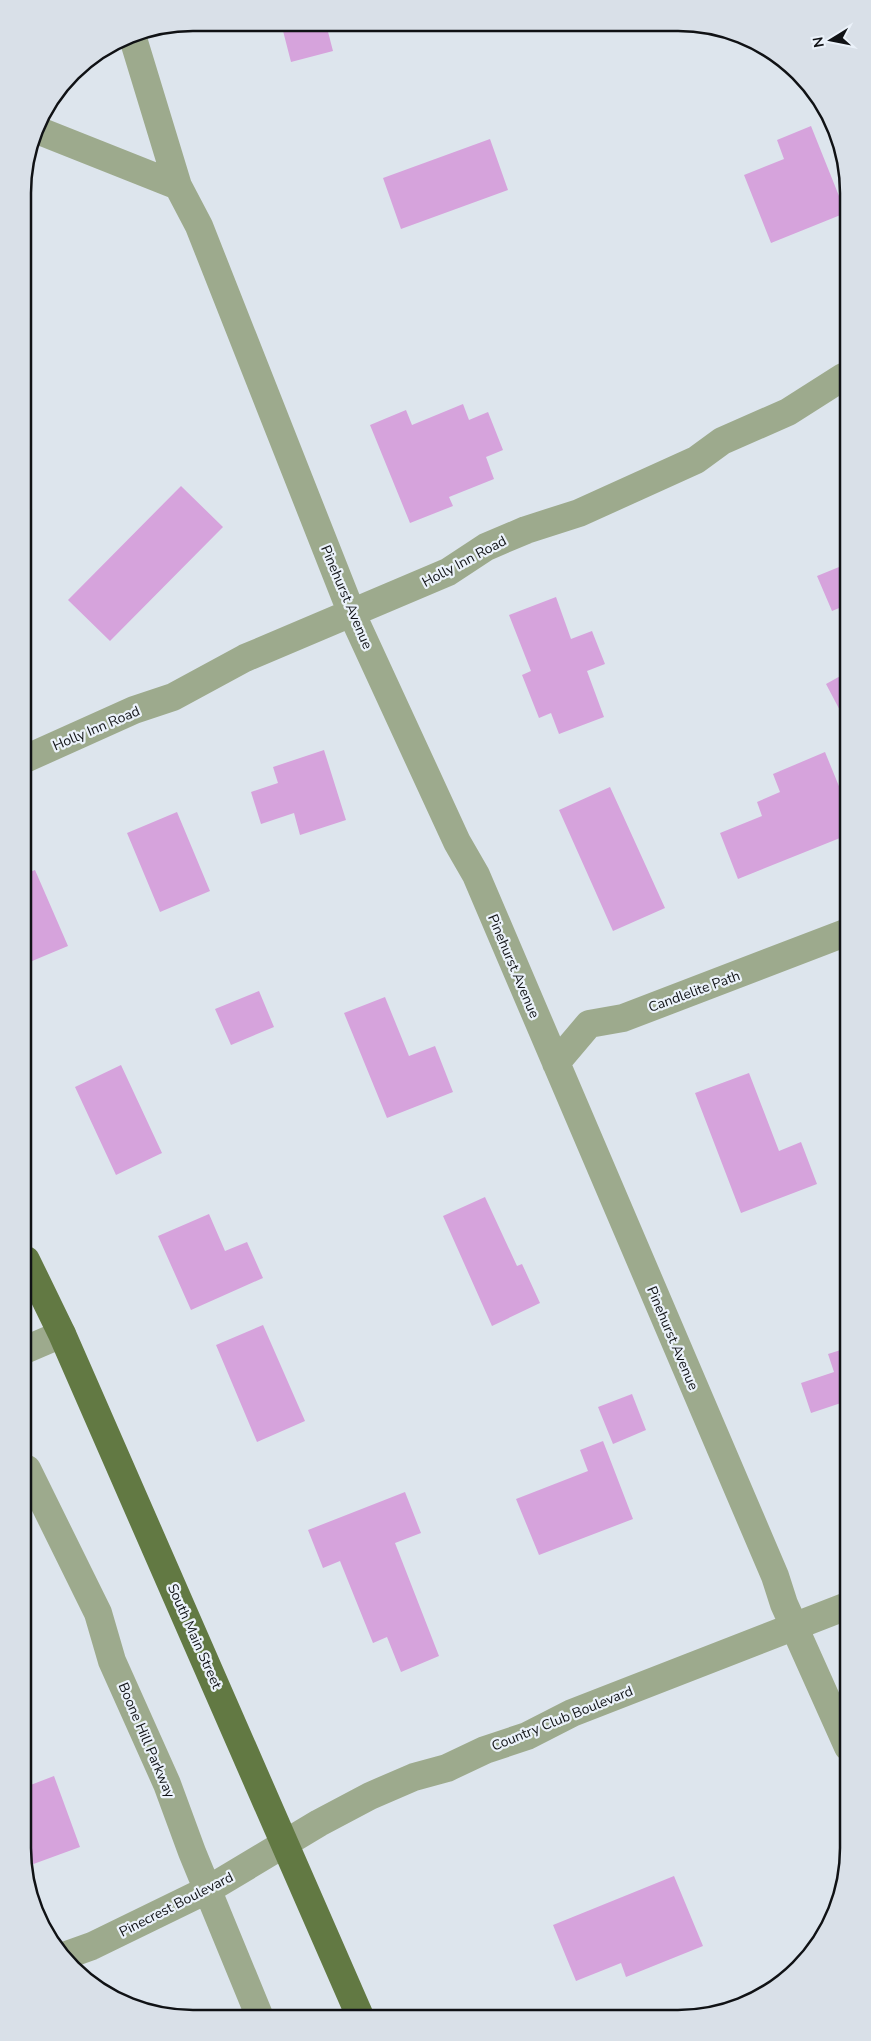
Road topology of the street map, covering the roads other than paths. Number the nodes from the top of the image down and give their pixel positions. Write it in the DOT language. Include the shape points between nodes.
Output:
graph roads {
  1 [pos="134,43"];
  2 [pos="43,133"];
  3 [pos="178,186"];
  4 [pos="840,380"];
  5 [pos="352,614"];
  6 [pos="32,756"];
  7 [pos="840,935"];
  8 [pos="556,1063"];
  9 [pos="31,1271"];
  10 [pos="62,1334"];
  11 [pos="31,1347"];
  12 [pos="31,1478"];
  13 [pos="839,1609"];
  14 [pos="795,1627"];
  15 [pos="839,1727"];
  16 [pos="284,1844"];
  17 [pos="209,1889"];
  18 [pos="70,1954"];
  19 [pos="257,2010"];
  20 [pos="357,2010"];
  1 -- 3 [label="street, Pinehurst Avenue"];
  2 -- 3 [label="street"];
  3 -- 5 [label="street, Pinehurst Avenue" via="199,226"];
  4 -- 5 [label="street, Holly Inn Road" via="788,412 722,441 696,460 579,513 486,547 448,572"];
  5 -- 6 [label="street, Holly Inn Road" via="245,658 173,697 134,710"];
  5 -- 8 [label="street, Pinehurst Avenue" via="456,842 476,875"];
  7 -- 8 [label="street, Candlelite Path" via="623,1018 589,1024"];
  8 -- 14 [label="street, Pinehurst Avenue"];
  9 -- 10 [label="main road, South Main Street"];
  10 -- 11 [label="street"];
  10 -- 16 [label="main road, South Main Street"];
  12 -- 17 [label="street, Boone Hill Parkway" via="98,1613 112,1661"];
  13 -- 14 [label="street, Country Club Boulevard"];
  14 -- 15 [label="street, Pinehurst Avenue"];
  14 -- 16 [label="street, Country Club Boulevard" via="572,1714 447,1768 414,1777 370,1796"];
  16 -- 17 [label="street, Pinecrest Boulevard"];
  16 -- 20 [label="main road, South Main Street"];
  17 -- 18 [label="street, Pinecrest Boulevard"];
  17 -- 19 [label="street, Boone Hill Parkway"];
}
